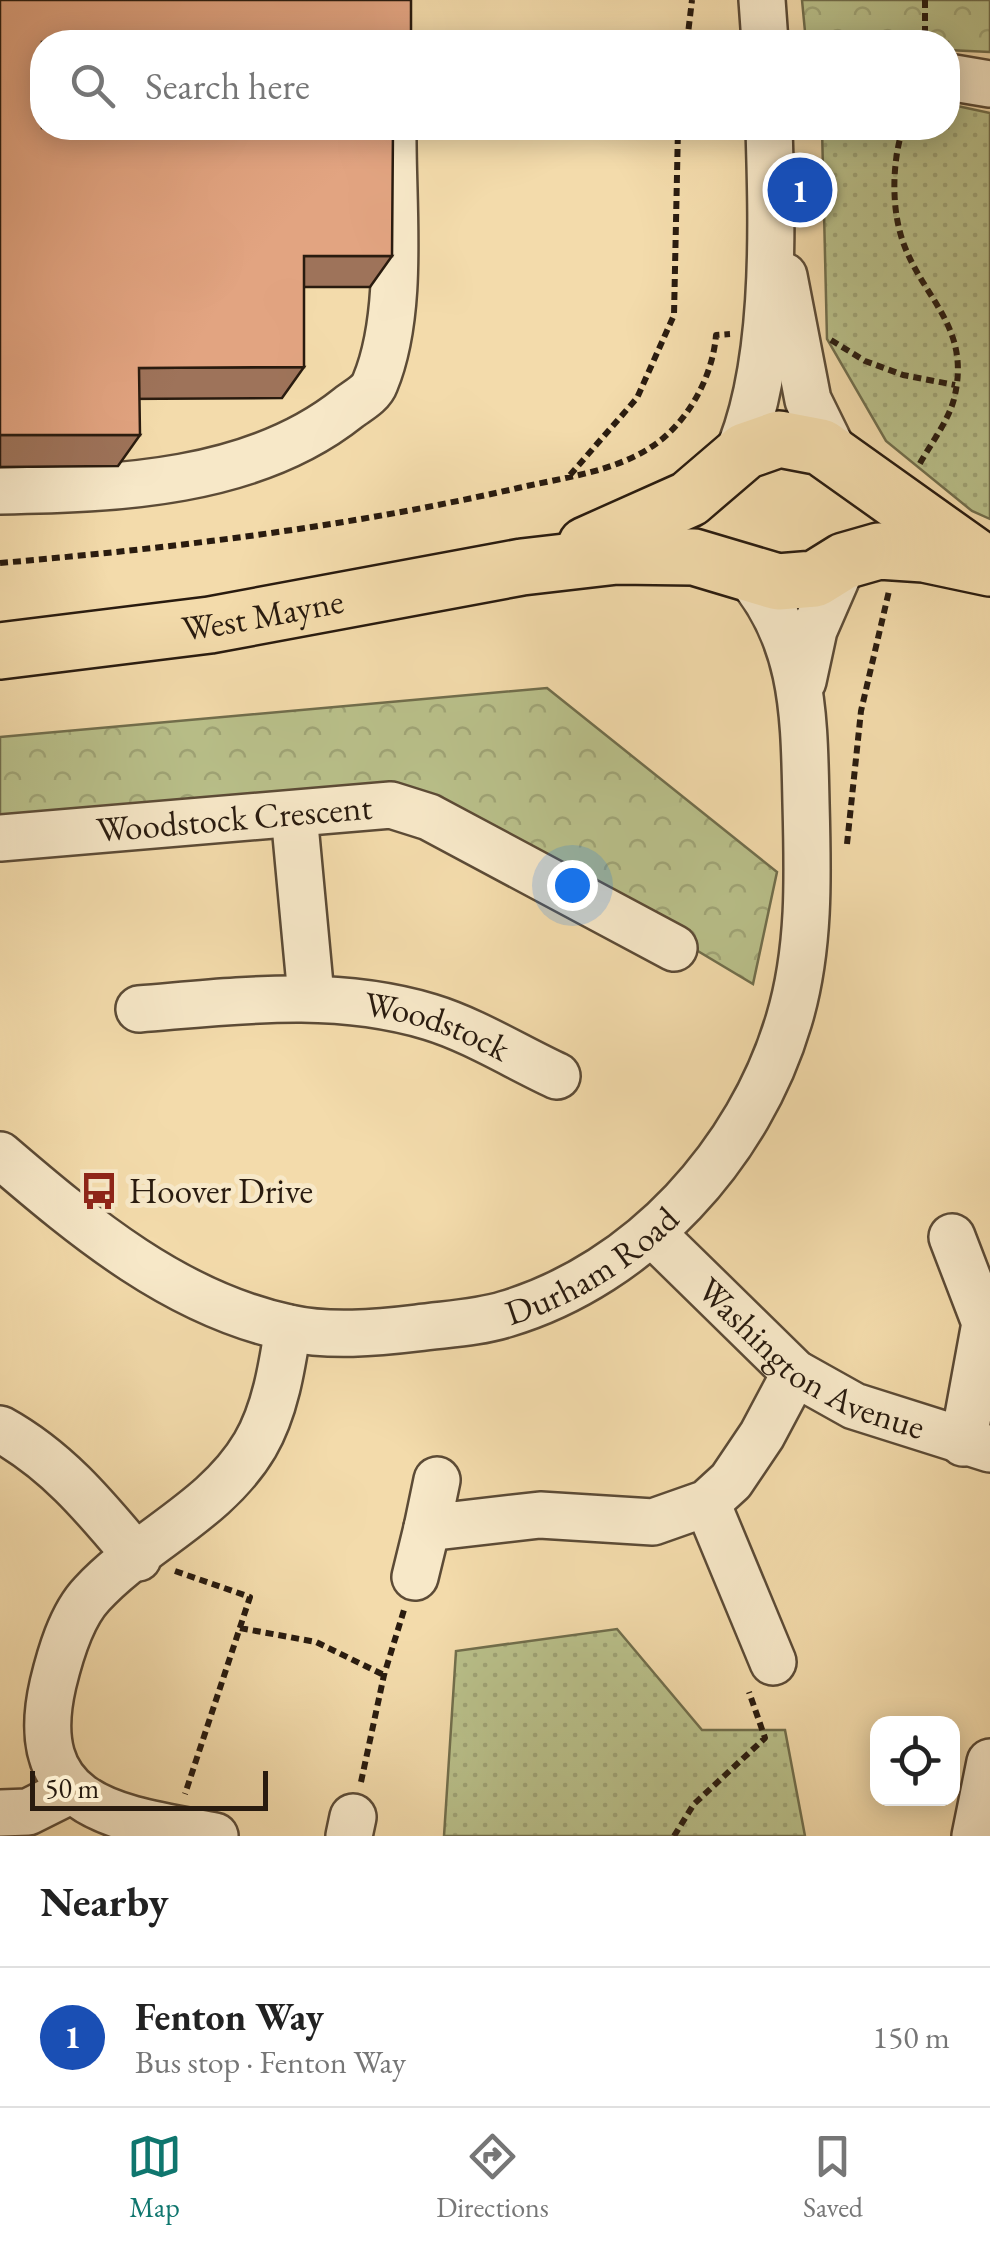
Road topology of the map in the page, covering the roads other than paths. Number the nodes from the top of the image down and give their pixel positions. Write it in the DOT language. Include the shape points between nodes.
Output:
graph roads {
  1 [pos="762,0"];
  2 [pos="763,30"];
  3 [pos="960,79"];
  4 [pos="990,84"];
  5 [pos="393,140"];
  6 [pos="769,140"];
  7 [pos="771,190"];
  8 [pos="837,459"];
  9 [pos="734,462"];
  10 [pos="0,491"];
  11 [pos="522,567"];
  12 [pos="990,567"];
  13 [pos="743,569"];
  14 [pos="867,569"];
  15 [pos="0,651"];
  16 [pos="802,692"];
  17 [pos="294,814"];
  18 [pos="0,838"];
  19 [pos="674,948"];
  20 [pos="310,996"];
  21 [pos="138,1009"];
  22 [pos="557,1076"];
  23 [pos="0,1155"];
  24 [pos="653,1234"];
  25 [pos="952,1237"];
  26 [pos="288,1328"];
  27 [pos="795,1373"];
  28 [pos="0,1429"];
  29 [pos="976,1446"];
  30 [pos="438,1480"];
  31 [pos="707,1503"];
  32 [pos="427,1528"];
  33 [pos="138,1558"];
  34 [pos="415,1576"];
  35 [pos="773,1662"];
  36 [pos="990,1762"];
  37 [pos="72,1790"];
  38 [pos="0,1813"];
  39 [pos="195,1832"];
  40 [pos="981,1833"];
  1 -- 2 [label="street"];
  3 -- 4 [label="street"];
  5 -- 10 [label="street" via="391,332 374,388 330,423 268,453 200,473 108,489"];
  6 -- 7 [label="street"];
  7 -- 8 [label="street" via="808,400"];
  7 -- 9 [label="street" via="761,368"];
  8 -- 9 [label="main road, West Mayne" via="801,440 779,439 759,443"];
  8 -- 12 [label="main road, West Mayne"];
  8 -- 14 [label="main road" via="859,489 864,508 856,542"];
  9 -- 11 [label="main road, West Mayne" via="656,516"];
  9 -- 13 [label="main road" via="722,484 718,527"];
  11 -- 13 [label="main road, West Mayne" via="664,554"];
  11 -- 15 [label="main road, West Mayne" via="210,625"];
  12 -- 14 [label="main road, West Mayne" via="896,551 863,553"];
  13 -- 14 [label="main road, West Mayne" via="799,583"];
  13 -- 16 [label="street, Durham Road" via="788,636"];
  14 -- 16 [label="street, Durham Road" via="814,630"];
  16 -- 24 [label="street, Durham Road" via="808,870 801,968 770,1073 732,1141"];
  17 -- 18 [label="street, Woodstock Crescent"];
  17 -- 19 [label="street, Woodstock Crescent" via="391,804 429,816"];
  17 -- 20 [label="street"];
  20 -- 21 [label="street, Woodstock"];
  20 -- 22 [label="street, Woodstock" via="433,1018"];
  23 -- 26 [label="street, Durham Road" via="152,1272 197,1296"];
  24 -- 26 [label="street, Durham Road" via="566,1288 506,1314 397,1331"];
  24 -- 27 [label="street, Washington Avenue"];
  25 -- 29 [label="street" via="985,1323"];
  26 -- 33 [label="street" via="255,1446 186,1521"];
  27 -- 29 [label="street, Washington Avenue" via="854,1406"];
  27 -- 31 [label="street" via="752,1450"];
  28 -- 33 [label="street" via="70,1478"];
  30 -- 32 [label="street"];
  31 -- 32 [label="street" via="653,1522 540,1515"];
  31 -- 35 [label="street"];
  32 -- 34 [label="street"];
  33 -- 37 [label="street" via="91,1594 57,1668 44,1722 50,1758"];
  36 -- 40 [label="street"];
  37 -- 38 [label="street" via="28,1812"];
  37 -- 39 [label="street" via="85,1802 140,1822"];
}
